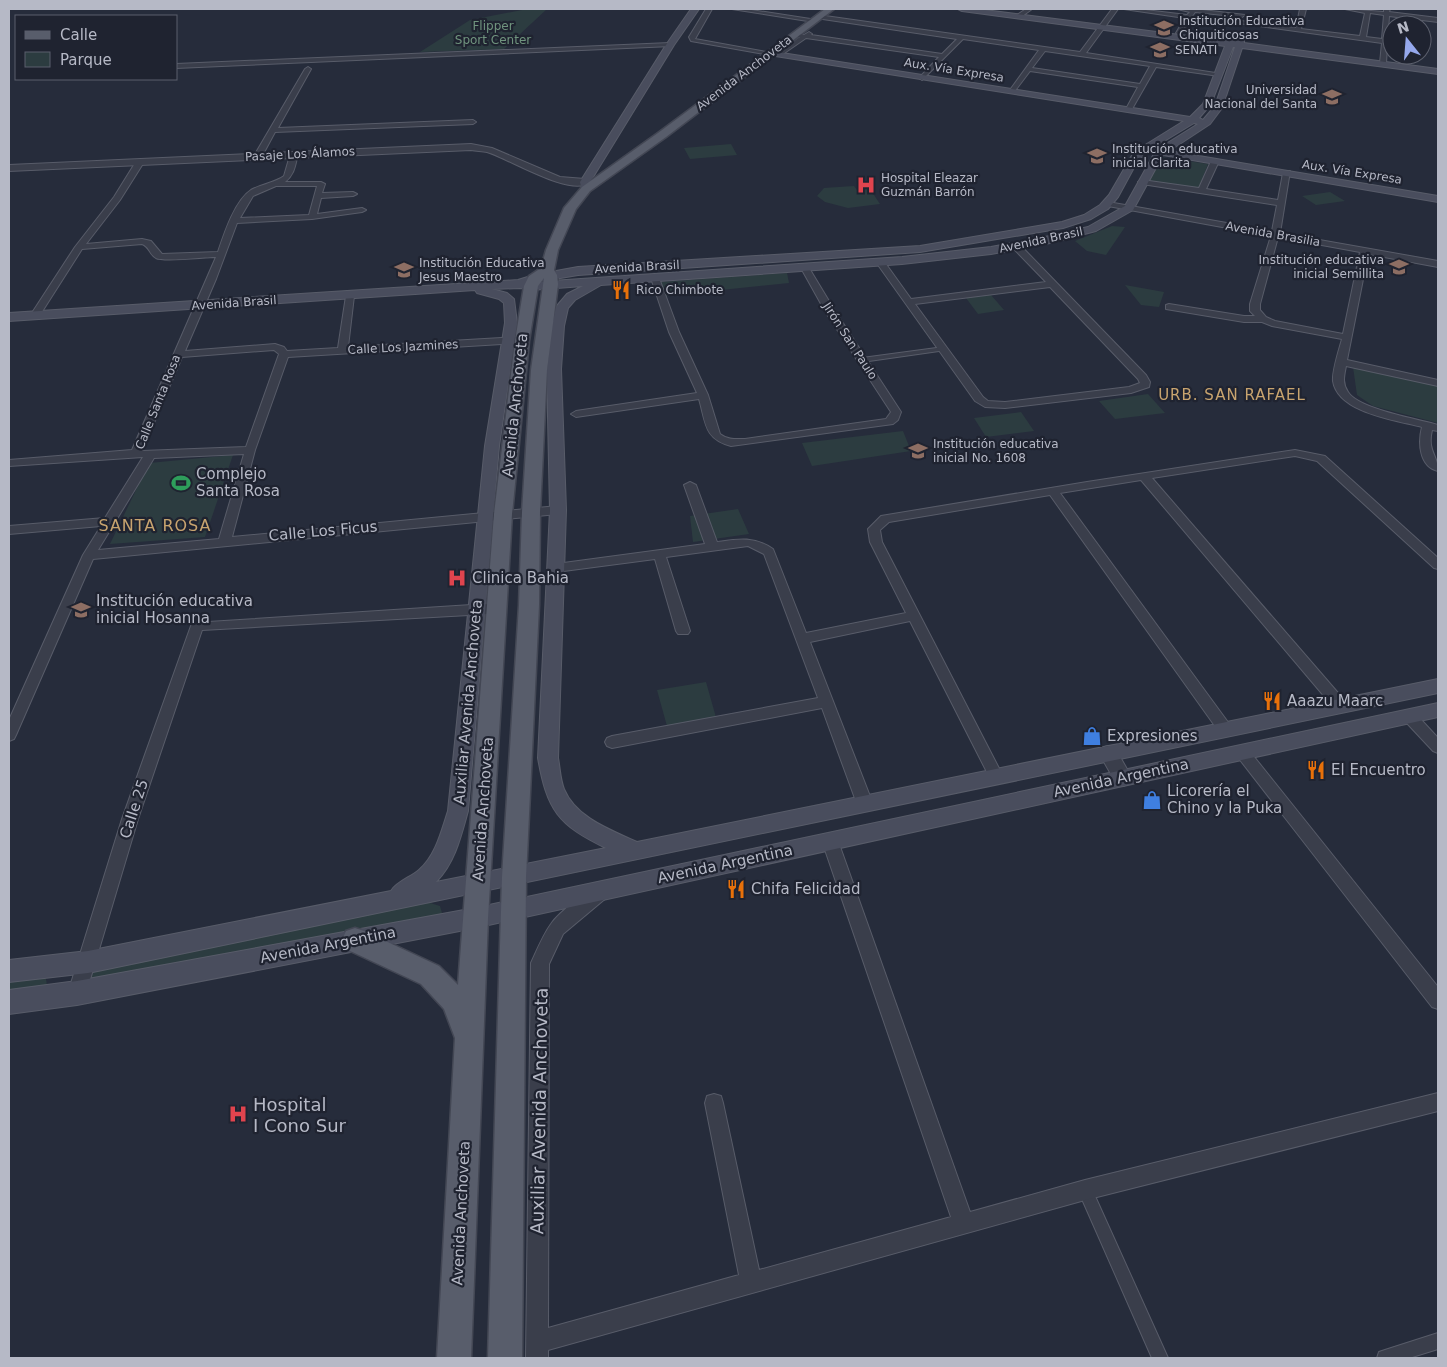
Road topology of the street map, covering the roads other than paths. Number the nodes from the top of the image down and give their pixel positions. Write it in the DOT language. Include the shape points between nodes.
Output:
graph roads {
  1 [pos="695,9"];
  2 [pos="709,9"];
  3 [pos="737,9"];
  4 [pos="962,9"];
  5 [pos="993,9"];
  6 [pos="1115,9"];
  7 [pos="1127,9"];
  8 [pos="1180,9"];
  9 [pos="1245,9"];
  10 [pos="1303,9"];
  11 [pos="1348,9"];
  12 [pos="1192,10"];
  13 [pos="1165,11"];
  14 [pos="1227,11"];
  15 [pos="1368,11"];
  16 [pos="1387,11"];
  17 [pos="1024,13"];
  18 [pos="1242,15"];
  19 [pos="823,16"];
  20 [pos="1188,17"];
  21 [pos="1438,20"];
  22 [pos="1241,23"];
  23 [pos="1103,25"];
  24 [pos="1298,30"];
  25 [pos="1179,32"];
  26 [pos="800,36"];
  27 [pos="962,37"];
  28 [pos="1363,38"];
  29 [pos="1382,40"];
  30 [pos="1236,41"];
  31 [pos="670,44"];
  32 [pos="1044,49"];
  33 [pos="774,54"];
  34 [pos="1082,54"];
  35 [pos="944,56"];
  36 [pos="1382,61"];
  37 [pos="1154,65"];
  38 [pos="1404,65"];
  39 [pos="178,66"];
  40 [pos="308,69"];
  41 [pos="1029,69"];
  42 [pos="1438,71"];
  43 [pos="1219,74"];
  44 [pos="922,78"];
  45 [pos="1142,86"];
  46 [pos="1012,91"];
  47 [pos="1129,110"];
  48 [pos="1192,120"];
  49 [pos="473,122"];
  50 [pos="1207,122"];
  51 [pos="273,130"];
  52 [pos="1144,149"];
  53 [pos="1160,152"];
  54 [pos="294,154"];
  55 [pos="258,156"];
  56 [pos="140,162"];
  57 [pos="1215,162"];
  58 [pos="9,168"];
  59 [pos="1288,174"];
  60 [pos="1142,182"];
  61 [pos="271,185"];
  62 [pos="586,185"];
  63 [pos="1201,191"];
  64 [pos="353,194"];
  65 [pos="319,196"];
  66 [pos="1438,199"];
  67 [pos="1282,203"];
  68 [pos="1108,204"];
  69 [pos="1129,208"];
  70 [pos="362,210"];
  71 [pos="312,217"];
  72 [pos="234,222"];
  73 [pos="1048,228"];
  74 [pos="1275,235"];
  75 [pos="1062,238"];
  76 [pos="1016,246"];
  77 [pos="79,247"];
  78 [pos="1364,251"];
  79 [pos="222,254"];
  80 [pos="880,262"];
  81 [pos="1438,264"];
  82 [pos="805,268"];
  83 [pos="656,278"];
  84 [pos="539,279"];
  85 [pos="605,281"];
  86 [pos="1052,284"];
  87 [pos="472,288"];
  88 [pos="350,296"];
  89 [pos="910,302"];
  90 [pos="200,305"];
  91 [pos="1169,307"];
  92 [pos="34,316"];
  93 [pos="9,317"];
  94 [pos="1263,319"];
  95 [pos="1346,337"];
  96 [pos="515,340"];
  97 [pos="944,349"];
  98 [pos="343,350"];
  99 [pos="177,354"];
  100 [pos="284,354"];
  101 [pos="862,360"];
  102 [pos="1341,362"];
  103 [pos="1438,383"];
  104 [pos="703,395"];
  105 [pos="576,414"];
  106 [pos="1433,427"];
  107 [pos="250,450"];
  108 [pos="136,453"];
  109 [pos="150,455"];
  110 [pos="9,463"];
  111 [pos="1438,468"];
  112 [pos="1144,476"];
  113 [pos="690,485"];
  114 [pos="1053,491"];
  115 [pos="558,510"];
  116 [pos="531,512"];
  117 [pos="495,515"];
  118 [pos="109,522"];
  119 [pos="9,530"];
  120 [pos="225,540"];
  121 [pos="712,546"];
  122 [pos="659,553"];
  123 [pos="89,555"];
  124 [pos="1438,565"];
  125 [pos="556,568"];
  126 [pos="497,608"];
  127 [pos="476,609"];
  128 [pos="914,616"];
  129 [pos="197,626"];
  130 [pos="682,631"];
  131 [pos="800,639"];
  132 [pos="1438,686"];
  133 [pos="827,702"];
  134 [pos="1340,705"];
  135 [pos="1438,710"];
  136 [pos="1409,716"];
  137 [pos="1225,729"];
  138 [pos="9,735"];
  139 [pos="612,742"];
  140 [pos="1438,747"];
  141 [pos="1242,752"];
  142 [pos="1108,753"];
  143 [pos="997,778"];
  144 [pos="1124,778"];
  145 [pos="865,804"];
  146 [pos="830,841"];
  147 [pos="635,850"];
  148 [pos="514,877"];
  149 [pos="477,884"];
  150 [pos="604,890"];
  151 [pos="384,902"];
  152 [pos="513,909"];
  153 [pos="475,918"];
  154 [pos="355,940"];
  155 [pos="88,962"];
  156 [pos="9,971"];
  157 [pos="78,993"];
  158 [pos="1438,1001"];
  159 [pos="9,1003"];
  160 [pos="469,1040"];
  161 [pos="1438,1102"];
  162 [pos="714,1103"];
  163 [pos="1086,1190"];
  164 [pos="964,1225"];
  165 [pos="752,1283"];
  166 [pos="1438,1341"];
  167 [pos="536,1350"];
  168 [pos="454,1358"];
  169 [pos="505,1358"];
  170 [pos="1160,1358"];
  171 [pos="1385,1358"];
  1 -- 31 [label="main road"];
  2 -- 33 [label="street, Aux. Vía Expresa" via="691,39"];
  3 -- 19 [label="street"];
  4 -- 17 [label="main road"];
  5 -- 17 [label="main road"];
  6 -- 23 [label="street"];
  7 -- 13 [label="street"];
  8 -- 12 [label="street"];
  9 -- 18 [label="street"];
  10 -- 24 [label="street"];
  11 -- 15 [label="street"];
  12 -- 14 [label="street"];
  12 -- 20 [label="street"];
  13 -- 20 [label="street"];
  14 -- 18 [label="street"];
  15 -- 16 [label="street"];
  15 -- 28 [label="street"];
  16 -- 21 [label="street"];
  17 -- 23 [label="main road"];
  18 -- 22 [label="street"];
  19 -- 26 [label="main road, Avenida Anchoveta"];
  19 -- 27 [label="street"];
  20 -- 25 [label="street"];
  22 -- 24 [label="street"];
  22 -- 30 [label="street"];
  23 -- 25 [label="main road"];
  23 -- 30 [label="main road"];
  23 -- 34 [label="street"];
  24 -- 28 [label="street"];
  25 -- 30 [label="main road"];
  26 -- 33 [label="main road, Avenida Anchoveta"];
  26 -- 35 [label="street"];
  27 -- 32 [label="street"];
  27 -- 35 [label="street"];
  28 -- 29 [label="street"];
  30 -- 36 [label="main road"];
  30 -- 43 [label="main road, Avenida Brasil"];
  30 -- 50 [label="main road" via="1219,106"];
  31 -- 39 [label="street"];
  31 -- 62 [label="main road"];
  32 -- 34 [label="street"];
  32 -- 41 [label="street"];
  33 -- 44 [label="main road, Aux. Vía Expresa"];
  33 -- 62 [label="main road, Avenida Anchoveta"];
  34 -- 37 [label="street"];
  35 -- 44 [label="street"];
  37 -- 43 [label="street"];
  37 -- 45 [label="street"];
  38 -- 42 [label="main road"];
  40 -- 51 [label="street"];
  41 -- 45 [label="street"];
  41 -- 46 [label="street"];
  43 -- 48 [label="main road, Avenida Brasil" via="1207,104"];
  44 -- 46 [label="main road, Aux. Vía Expresa"];
  45 -- 47 [label="street"];
  46 -- 47 [label="main road, Aux. Vía Expresa"];
  47 -- 48 [label="main road, Aux. Vía Expresa"];
  48 -- 50 [label="main road, Aux. Vía Expresa"];
  48 -- 52 [label="main road, Avenida Brasil"];
  49 -- 51 [label="street"];
  50 -- 53 [label="main road"];
  51 -- 55 [label="street"];
  52 -- 53 [label="main road, Aux. Vía Expresa"];
  52 -- 68 [label="main road, Avenida Brasil" via="1135,158"];
  53 -- 57 [label="main road, Aux. Vía Expresa"];
  53 -- 60 [label="main road"];
  54 -- 55 [label="street, Pasaje Los Álamos"];
  54 -- 61 [label="street, Calle Santa Rosa" via="291,171 286,178"];
  54 -- 62 [label="street, Pasaje Los Álamos" via="482,148 546,176"];
  55 -- 56 [label="street, Pasaje Los Álamos"];
  56 -- 58 [label="street, Pasaje Los Álamos"];
  56 -- 77 [label="street"];
  57 -- 59 [label="main road, Aux. Vía Expresa"];
  57 -- 63 [label="street"];
  59 -- 66 [label="main road, Aux. Vía Expresa"];
  59 -- 67 [label="street"];
  60 -- 63 [label="street"];
  60 -- 69 [label="main road"];
  61 -- 65 [label="street" via="318,183"];
  61 -- 72 [label="street, Calle Santa Rosa" via="247,198"];
  62 -- 84 [label="main road, Avenida Anchoveta" via="570,208"];
  63 -- 67 [label="street"];
  64 -- 65 [label="street"];
  65 -- 71 [label="street"];
  67 -- 74 [label="street"];
  68 -- 69 [label="street, Avenida Brasilia"];
  68 -- 73 [label="main road, Avenida Brasil" via="1083,219"];
  69 -- 74 [label="street, Avenida Brasilia"];
  69 -- 75 [label="main road, Avenida Brasil" via="1092,229"];
  70 -- 71 [label="street"];
  71 -- 72 [label="street"];
  72 -- 79 [label="street, Calle Santa Rosa"];
  73 -- 75 [label="main road"];
  73 -- 84 [label="main road, Avenida Brasil" via="920,249 610,268"];
  74 -- 78 [label="street, Avenida Brasilia"];
  74 -- 94 [label="street" via="1255,304 1255,311"];
  75 -- 76 [label="main road, Avenida Brasil"];
  76 -- 80 [label="main road, Avenida Brasil"];
  76 -- 86 [label="street"];
  77 -- 79 [label="street" via="134,242 147,243 160,257"];
  77 -- 92 [label="street"];
  78 -- 81 [label="street, Avenida Brasilia"];
  78 -- 95 [label="street"];
  79 -- 90 [label="street, Calle Santa Rosa"];
  80 -- 82 [label="main road, Avenida Brasil"];
  80 -- 89 [label="street"];
  82 -- 83 [label="main road, Avenida Brasil"];
  82 -- 101 [label="street, Jirón San Paulo"];
  83 -- 85 [label="main road, Avenida Brasil"];
  83 -- 104 [label="street" via="674,332"];
  84 -- 85 [label="main road, Avenida Brasil"];
  84 -- 87 [label="main road, Avenida Brasil"];
  84 -- 96 [label="main road, Avenida Anchoveta"];
  84 -- 116 [label="main road, Avenida Anchoveta" via="539,370"];
  85 -- 115 [label="main road" via="571,297 562,307 558,326 554,369"];
  86 -- 89 [label="street"];
  86 -- 97 [label="street" via="1142,377 1145,385 1131,390 994,406 979,399"];
  87 -- 88 [label="main road, Avenida Brasil"];
  87 -- 96 [label="main road" via="503,296 510,302"];
  88 -- 90 [label="main road, Avenida Brasil"];
  88 -- 98 [label="street"];
  89 -- 97 [label="street"];
  90 -- 92 [label="main road, Avenida Brasil"];
  90 -- 99 [label="street, Calle Santa Rosa"];
  91 -- 94 [label="street"];
  92 -- 93 [label="main road, Avenida Brasil"];
  94 -- 95 [label="street" via="1288,327"];
  95 -- 102 [label="street"];
  96 -- 98 [label="street, Calle Los Jazmines"];
  96 -- 117 [label="main road, Avenida Anchoveta"];
  97 -- 101 [label="street"];
  98 -- 100 [label="street, Calle Los Jazmines"];
  99 -- 100 [label="street, Calle Los Jazmines" via="275,347"];
  99 -- 108 [label="street, Calle Santa Rosa"];
  100 -- 107 [label="street"];
  101 -- 104 [label="street, Jirón San Paulo" via="896,412 889,422 731,443 715,435"];
  102 -- 103 [label="street"];
  102 -- 106 [label="street" via="1338,380 1344,395 1363,408"];
  104 -- 105 [label="street"];
  106 -- 111 [label="street" via="1426,434 1425,452"];
  107 -- 109 [label="street"];
  107 -- 120 [label="street"];
  108 -- 109 [label="street, Calle Santa Rosa"];
  108 -- 110 [label="street"];
  109 -- 118 [label="street, Calle Santa Rosa"];
  112 -- 114 [label="street"];
  112 -- 124 [label="street" via="1295,453 1321,458"];
  112 -- 134 [label="street"];
  113 -- 121 [label="street"];
  114 -- 128 [label="street" via="885,519 874,529 876,542"];
  114 -- 137 [label="street"];
  115 -- 116 [label="street, Calle Los Ficus"];
  115 -- 125 [label="main road"];
  116 -- 117 [label="street, Calle Los Ficus"];
  116 -- 148 [label="main road, Avenida Anchoveta"];
  117 -- 120 [label="street, Calle Los Ficus"];
  117 -- 126 [label="main road, Avenida Anchoveta"];
  117 -- 127 [label="main road, Auxiliar Avenida Anchoveta"];
  118 -- 119 [label="street"];
  118 -- 123 [label="street, Calle Santa Rosa"];
  120 -- 123 [label="street, Calle Los Ficus"];
  121 -- 122 [label="street"];
  121 -- 131 [label="street" via="748,542 769,552"];
  122 -- 125 [label="street"];
  122 -- 130 [label="street"];
  123 -- 138 [label="street, Calle Santa Rosa"];
  125 -- 147 [label="main road" via="548,758 553,788 562,807 581,824"];
  126 -- 127 [label="street"];
  126 -- 149 [label="main road, Avenida Anchoveta"];
  127 -- 129 [label="street"];
  127 -- 151 [label="main road, Auxiliar Avenida Anchoveta" via="458,811 437,867 420,884"];
  128 -- 131 [label="street"];
  128 -- 143 [label="street"];
  129 -- 155 [label="street, Calle 25" via="130,819"];
  131 -- 133 [label="street"];
  132 -- 134 [label="main road, Avenida Argentina"];
  133 -- 139 [label="street"];
  133 -- 145 [label="street"];
  134 -- 137 [label="main road, Avenida Argentina"];
  135 -- 136 [label="main road, Avenida Argentina"];
  136 -- 140 [label="street"];
  136 -- 141 [label="main road, Avenida Argentina"];
  137 -- 142 [label="main road, Avenida Argentina"];
  141 -- 144 [label="main road, Avenida Argentina"];
  141 -- 158 [label="street"];
  142 -- 143 [label="main road, Avenida Argentina"];
  142 -- 144 [label="street"];
  143 -- 145 [label="main road, Avenida Argentina"];
  144 -- 146 [label="main road, Avenida Argentina"];
  145 -- 147 [label="main road, Avenida Argentina"];
  146 -- 150 [label="main road, Avenida Argentina"];
  146 -- 164 [label="street"];
  147 -- 148 [label="main road, Avenida Argentina"];
  148 -- 149 [label="main road, Avenida Argentina"];
  148 -- 152 [label="main road, Avenida Anchoveta"];
  149 -- 151 [label="main road, Avenida Argentina"];
  149 -- 153 [label="main road, Avenida Anchoveta"];
  150 -- 152 [label="main road, Avenida Argentina"];
  150 -- 167 [label="street, Auxiliar Avenida Anchoveta" via="557,929 540,962"];
  151 -- 155 [label="main road, Avenida Argentina"];
  152 -- 153 [label="main road, Avenida Argentina"];
  152 -- 169 [label="main road, Avenida Anchoveta"];
  153 -- 154 [label="main road, Avenida Argentina"];
  153 -- 160 [label="main road, Avenida Anchoveta"];
  154 -- 157 [label="main road, Avenida Argentina"];
  154 -- 160 [label="main road" via="430,975 454,1000"];
  155 -- 156 [label="main road, Avenida Argentina"];
  155 -- 157 [label="street, Calle 25"];
  157 -- 159 [label="main road, Avenida Argentina"];
  160 -- 168 [label="main road, Avenida Anchoveta"];
  161 -- 163 [label="street"];
  162 -- 165 [label="street"];
  163 -- 164 [label="street"];
  163 -- 170 [label="street"];
  164 -- 165 [label="street"];
  165 -- 167 [label="street"];
  166 -- 171 [label="street"];
}
